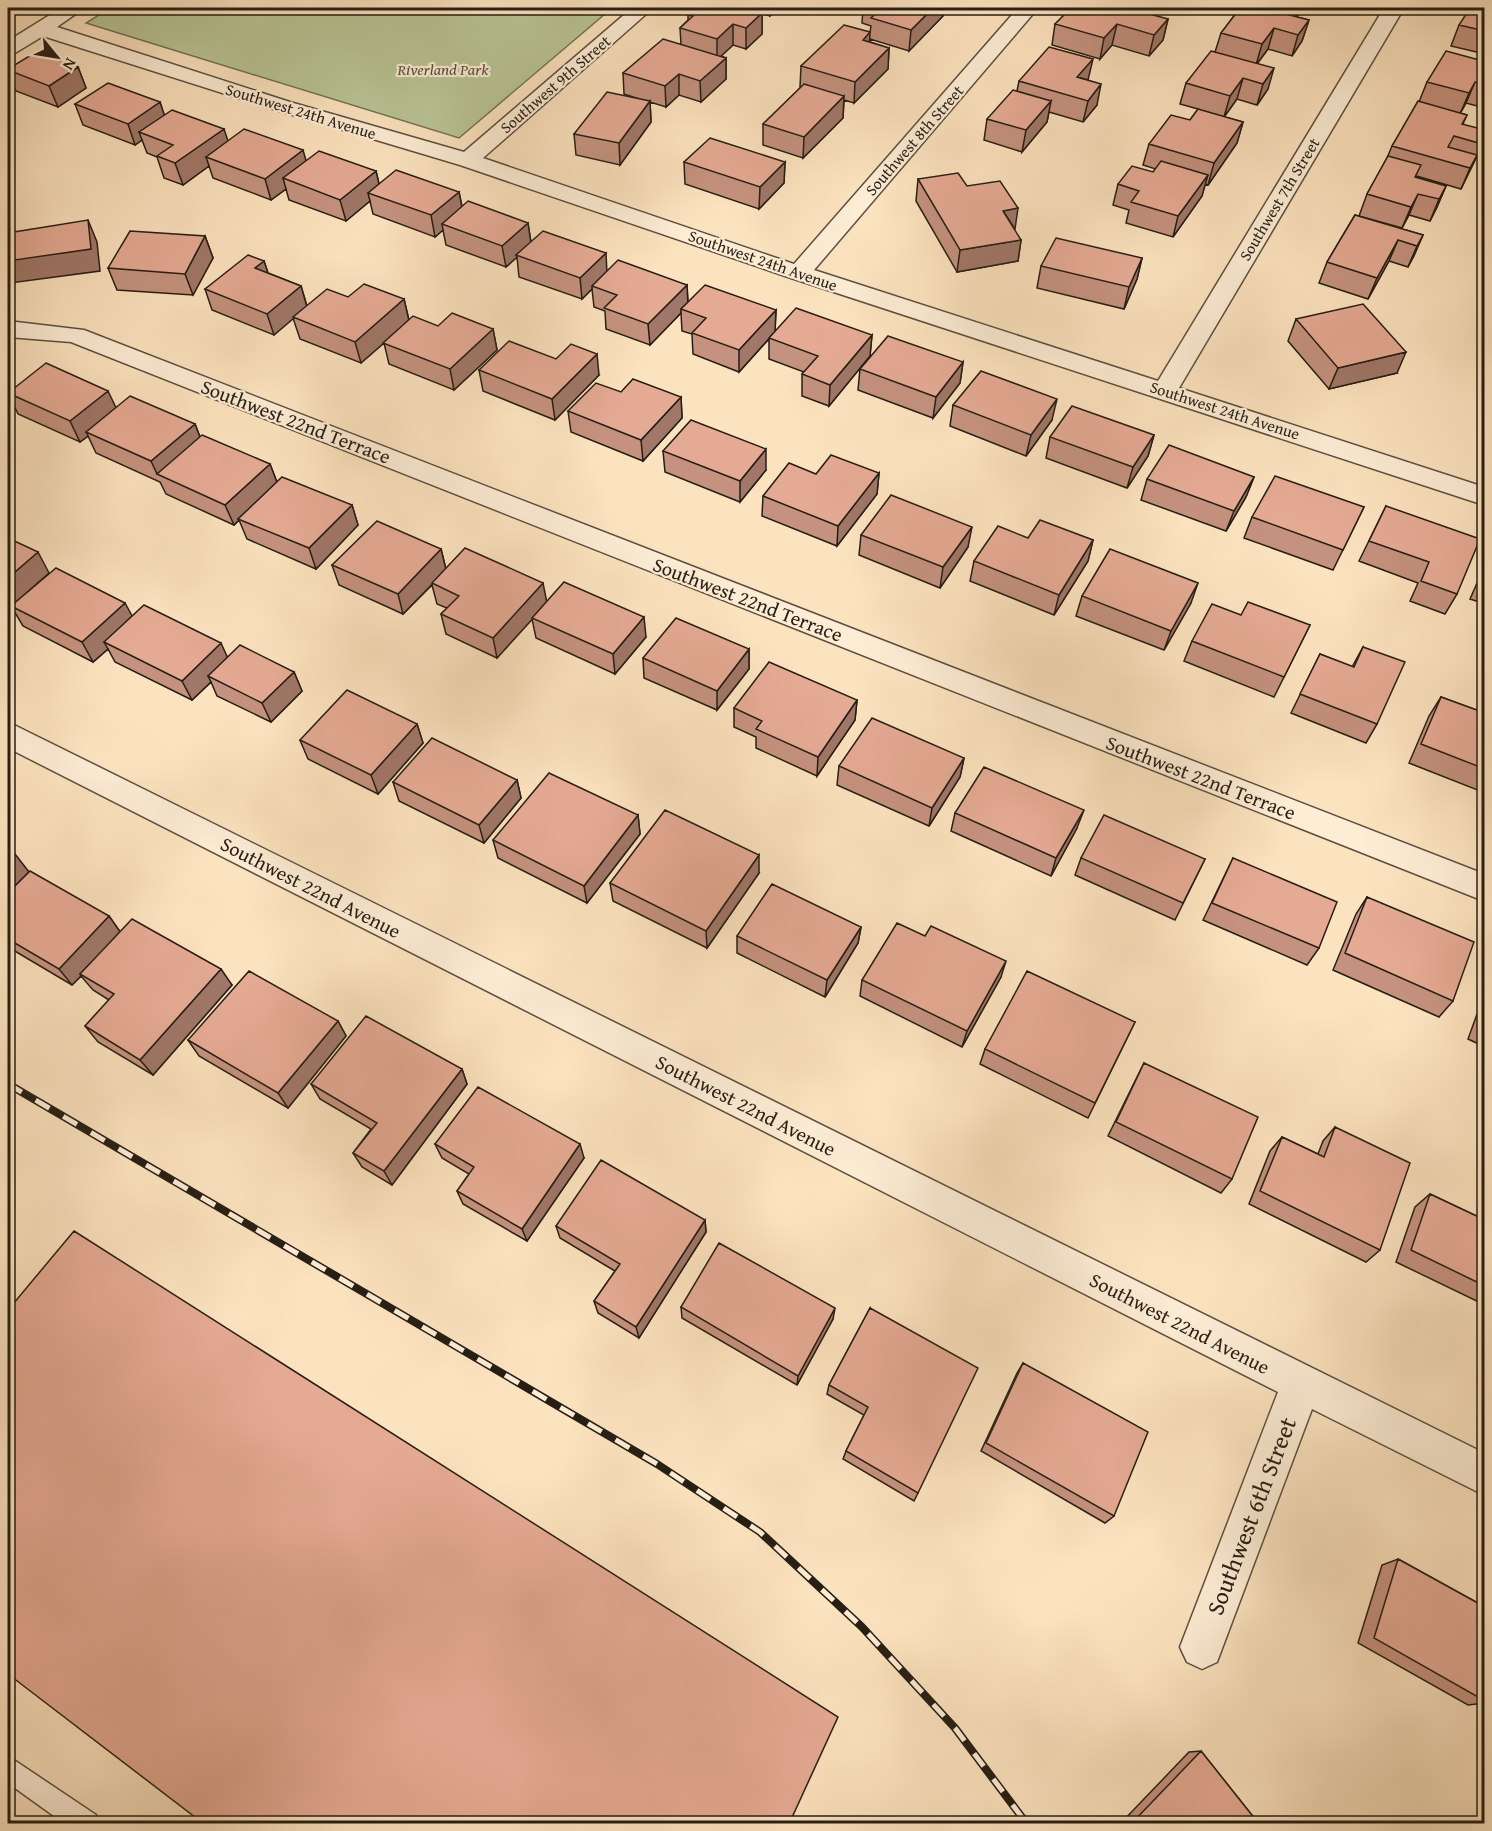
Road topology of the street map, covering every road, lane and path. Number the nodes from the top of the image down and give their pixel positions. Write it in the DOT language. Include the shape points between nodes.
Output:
graph roads {
  1 [pos="74,8"];
  2 [pos="643,8"];
  3 [pos="1028,8"];
  4 [pos="1394,8"];
  5 [pos="40,29"];
  6 [pos="8,49"];
  7 [pos="468,160"];
  8 [pos="799,273"];
  9 [pos="8,329"];
  10 [pos="1165,390"];
  11 [pos="1485,496"];
  12 [pos="8,734"];
  13 [pos="1485,888"];
  14 [pos="1301,1384"];
  15 [pos="1485,1475"];
  16 [pos="1202,1647"];
  17 [pos="8,1768"];
  18 [pos="87,1824"];
  1 -- 5 [label="street"];
  2 -- 7 [label="street, Southwest 9th Street"];
  3 -- 8 [label="street, Southwest 8th Street"];
  4 -- 10 [label="street, Southwest 7th Street"];
  5 -- 6 [label="street"];
  5 -- 7 [label="street, Southwest 24th Avenue"];
  7 -- 8 [label="street, Southwest 24th Avenue"];
  8 -- 10 [label="street, Southwest 24th Avenue"];
  9 -- 13 [label="street, Southwest 22nd Terrace" via="75,335"];
  10 -- 11 [label="street, Southwest 24th Avenue"];
  12 -- 14 [label="street, Southwest 22nd Avenue"];
  14 -- 15 [label="street, Southwest 22nd Avenue"];
  14 -- 16 [label="street, Southwest 6th Street"];
  17 -- 18 [label="lane"];
}
